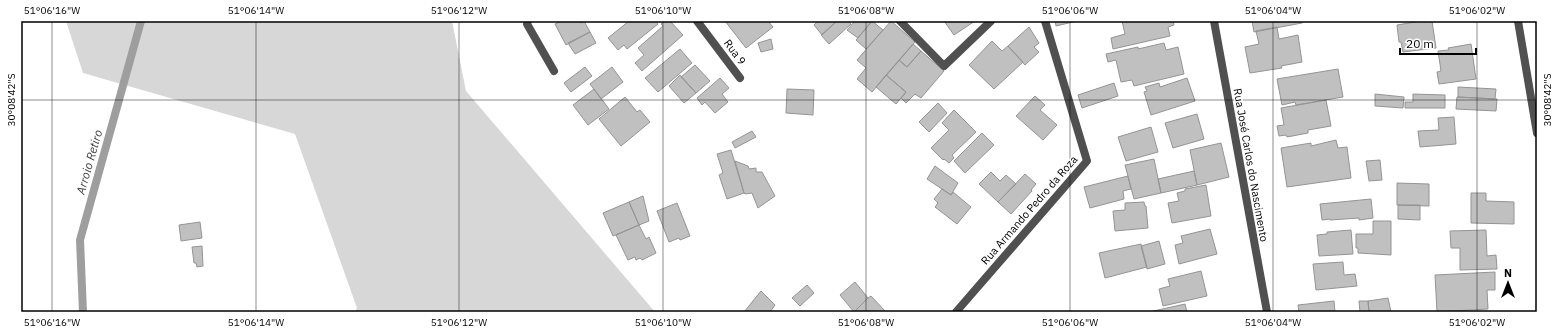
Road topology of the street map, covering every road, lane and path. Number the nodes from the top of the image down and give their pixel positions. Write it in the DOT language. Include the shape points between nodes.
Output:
graph roads {
  1 [pos="528,21"];
  2 [pos="697,21"];
  3 [pos="900,21"];
  4 [pos="991,21"];
  5 [pos="1045,21"];
  6 [pos="1214,21"];
  7 [pos="1518,21"];
  8 [pos="554,71"];
  9 [pos="740,78"];
  10 [pos="1537,132"];
  11 [pos="956,312"];
  12 [pos="1267,312"];
  1 -- 8 [label="street" via="526,24"];
  2 -- 9 [label="street, Rua 9"];
  3 -- 4 [label="street" via="944,66"];
  5 -- 11 [label="street, Rua Armando Pedro da Roza" via="1087,161"];
  6 -- 12 [label="street, Rua José Carlos do Nascimento"];
  7 -- 10 [label="street"];
}
